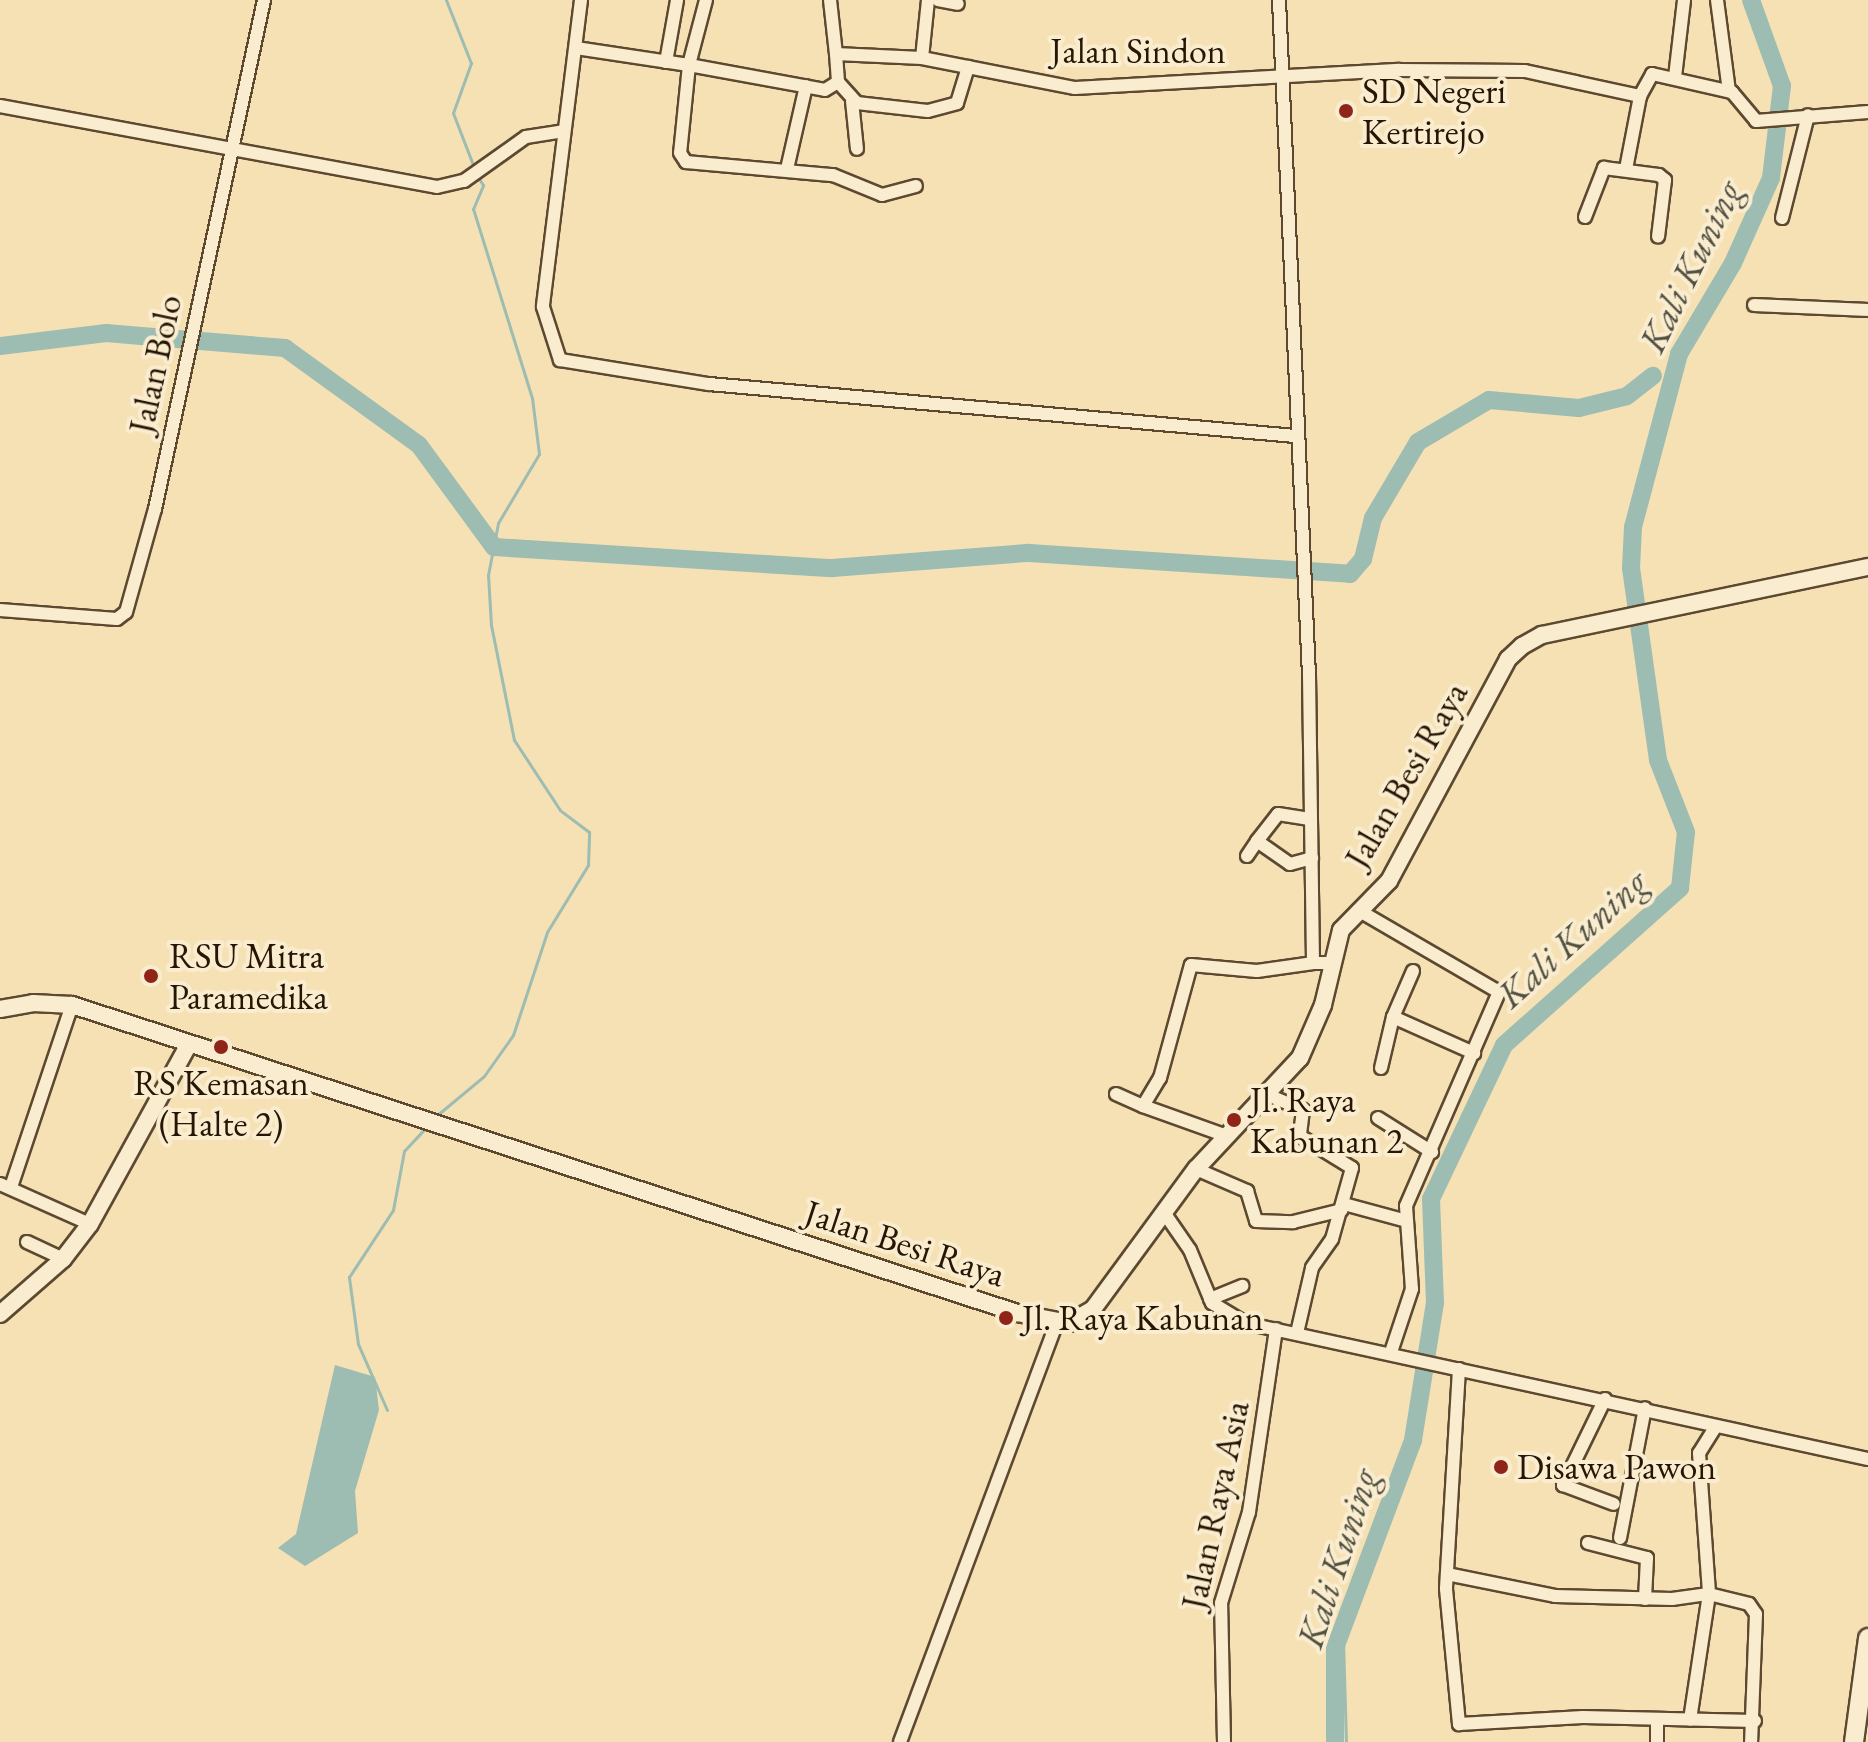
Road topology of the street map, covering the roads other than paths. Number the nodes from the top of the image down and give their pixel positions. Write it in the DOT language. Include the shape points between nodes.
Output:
graph roads {
  1 [pos="264,0"];
  2 [pos="581,0"];
  3 [pos="677,0"];
  4 [pos="706,0"];
  5 [pos="830,0"];
  6 [pos="928,0"];
  7 [pos="938,0"];
  8 [pos="1279,0"];
  9 [pos="1684,0"];
  10 [pos="1717,0"];
  11 [pos="958,4"];
  12 [pos="576,48"];
  13 [pos="836,54"];
  14 [pos="922,58"];
  15 [pos="666,62"];
  16 [pos="689,65"];
  17 [pos="968,67"];
  18 [pos="1675,77"];
  19 [pos="1282,81"];
  20 [pos="838,82"];
  21 [pos="806,86"];
  22 [pos="1729,91"];
  23 [pos="1640,96"];
  24 [pos="852,101"];
  25 [pos="0,106"];
  26 [pos="1868,112"];
  27 [pos="1803,116"];
  28 [pos="564,131"];
  29 [pos="857,149"];
  30 [pos="231,151"];
  31 [pos="787,169"];
  32 [pos="1626,169"];
  33 [pos="916,186"];
  34 [pos="1585,217"];
  35 [pos="1782,218"];
  36 [pos="1658,237"];
  37 [pos="1754,305"];
  38 [pos="1868,310"];
  39 [pos="1295,436"];
  40 [pos="1868,567"];
  41 [pos="0,610"];
  42 [pos="1310,819"];
  43 [pos="1257,841"];
  44 [pos="1247,856"];
  45 [pos="1312,858"];
  46 [pos="1358,910"];
  47 [pos="1313,963"];
  48 [pos="1332,963"];
  49 [pos="1413,971"];
  50 [pos="72,1005"];
  51 [pos="0,1009"];
  52 [pos="1393,1017"];
  53 [pos="189,1044"];
  54 [pos="1474,1053"];
  55 [pos="1381,1068"];
  56 [pos="1116,1094"];
  57 [pos="1268,1095"];
  58 [pos="1143,1106"];
  59 [pos="1378,1118"];
  60 [pos="1227,1136"];
  61 [pos="1432,1152"];
  62 [pos="1196,1169"];
  63 [pos="6,1185"];
  64 [pos="1343,1207"];
  65 [pos="1163,1211"];
  66 [pos="1407,1221"];
  67 [pos="90,1224"];
  68 [pos="27,1242"];
  69 [pos="63,1259"];
  70 [pos="1243,1286"];
  71 [pos="1210,1299"];
  72 [pos="0,1314"];
  73 [pos="1057,1323"];
  74 [pos="1276,1329"];
  75 [pos="1297,1333"];
  76 [pos="1391,1352"];
  77 [pos="1459,1369"];
  78 [pos="1605,1399"];
  79 [pos="1645,1408"];
  80 [pos="1716,1426"];
  81 [pos="1868,1459"];
  82 [pos="1614,1504"];
  83 [pos="1620,1538"];
  84 [pos="1588,1543"];
  85 [pos="1447,1574"];
  86 [pos="1709,1594"];
  87 [pos="1645,1599"];
  88 [pos="1868,1638"];
  89 [pos="1690,1720"];
  90 [pos="1755,1721"];
  91 [pos="1657,1723"];
  92 [pos="900,1742"];
  93 [pos="1224,1742"];
  94 [pos="1657,1742"];
  95 [pos="1751,1742"];
  96 [pos="1854,1742"];
  1 -- 30 [label="street, Jalan Bolo"];
  2 -- 12 [label="street"];
  3 -- 15 [label="street"];
  4 -- 16 [label="street"];
  5 -- 13 [label="street"];
  6 -- 14 [label="street"];
  7 -- 11 [label="street"];
  8 -- 19 [label="street"];
  9 -- 18 [label="street"];
  10 -- 22 [label="street"];
  12 -- 15 [label="street"];
  12 -- 28 [label="street"];
  13 -- 14 [label="street, Jalan Sindon"];
  13 -- 20 [label="street"];
  14 -- 17 [label="street, Jalan Sindon"];
  15 -- 16 [label="street"];
  16 -- 21 [label="street"];
  16 -- 31 [label="street" via="682,160"];
  17 -- 19 [label="street, Jalan Sindon" via="1075,88"];
  17 -- 24 [label="street" via="957,103 914,111"];
  18 -- 22 [label="street"];
  18 -- 23 [label="street" via="1652,74"];
  19 -- 23 [label="street, Jalan Sindon" via="1400,70 1525,71"];
  19 -- 39 [label="street"];
  20 -- 21 [label="street" via="829,89"];
  20 -- 24 [label="street"];
  21 -- 31 [label="street"];
  22 -- 27 [label="street" via="1756,121"];
  23 -- 32 [label="street"];
  24 -- 29 [label="street"];
  25 -- 30 [label="street"];
  26 -- 27 [label="street"];
  27 -- 35 [label="street"];
  28 -- 30 [label="street" via="526,137 467,178 424,186"];
  28 -- 39 [label="street" via="543,307 552,350 570,365 1059,419"];
  30 -- 41 [label="street, Jalan Bolo" via="155,509 126,612 117,619"];
  31 -- 33 [label="street" via="844,178 882,195"];
  32 -- 34 [label="street" via="1601,171"];
  32 -- 36 [label="street" via="1665,180"];
  37 -- 38 [label="street"];
  39 -- 42 [label="street"];
  40 -- 46 [label="street, Jalan Besi Raya" via="1542,635 1508,659 1398,866"];
  42 -- 43 [label="street" via="1278,814"];
  42 -- 45 [label="street"];
  43 -- 44 [label="street"];
  43 -- 45 [label="street" via="1290,864"];
  45 -- 47 [label="street"];
  46 -- 48 [label="street, Jalan Besi Raya" via="1341,930"];
  46 -- 54 [label="street" via="1497,986"];
  47 -- 48 [label="street"];
  47 -- 58 [label="street" via="1257,971 1191,965 1163,1072"];
  48 -- 57 [label="street, Jalan Besi Raya" via="1307,1044"];
  49 -- 52 [label="street"];
  50 -- 51 [label="street, Jalan Besi Raya" via="33,1003"];
  50 -- 53 [label="street, Jalan Besi Raya"];
  50 -- 63 [label="street"];
  52 -- 54 [label="street"];
  52 -- 55 [label="street"];
  53 -- 67 [label="street"];
  53 -- 73 [label="street, Jalan Besi Raya"];
  54 -- 61 [label="street"];
  56 -- 58 [label="street"];
  57 -- 60 [label="street, Jalan Besi Raya"];
  57 -- 64 [label="street" via="1303,1110 1303,1139 1351,1164"];
  58 -- 60 [label="street"];
  59 -- 61 [label="street"];
  60 -- 62 [label="street, Jalan Besi Raya"];
  61 -- 66 [label="street" via="1409,1196"];
  62 -- 64 [label="street" via="1247,1191 1256,1221 1293,1222"];
  62 -- 65 [label="street, Jalan Besi Raya"];
  63 -- 67 [label="street"];
  64 -- 66 [label="street"];
  64 -- 75 [label="street" via="1329,1245 1312,1268"];
  65 -- 71 [label="street" via="1190,1250"];
  65 -- 73 [label="street, Jalan Besi Raya" via="1093,1309"];
  66 -- 76 [label="street" via="1412,1289"];
  67 -- 69 [label="street"];
  68 -- 69 [label="street"];
  69 -- 72 [label="street"];
  70 -- 71 [label="street"];
  71 -- 74 [label="street" via="1223,1315"];
  73 -- 92 [label="street"];
  74 -- 75 [label="street"];
  74 -- 93 [label="street, Jalan Raya Asia" via="1249,1512 1221,1603"];
  75 -- 76 [label="street"];
  76 -- 77 [label="street"];
  77 -- 78 [label="street"];
  77 -- 85 [label="street"];
  78 -- 79 [label="street"];
  78 -- 82 [label="street" via="1563,1485"];
  79 -- 80 [label="street"];
  79 -- 83 [label="street"];
  80 -- 81 [label="street"];
  80 -- 86 [label="street" via="1699,1453"];
  84 -- 87 [label="street" via="1647,1558"];
  85 -- 87 [label="street" via="1555,1596"];
  85 -- 91 [label="street" via="1459,1724 1583,1717"];
  86 -- 87 [label="street"];
  86 -- 89 [label="street"];
  86 -- 90 [label="street" via="1749,1604 1756,1614"];
  88 -- 96 [label="main road"];
  89 -- 90 [label="street"];
  89 -- 91 [label="street"];
  90 -- 95 [label="street"];
  91 -- 94 [label="street"];
}
